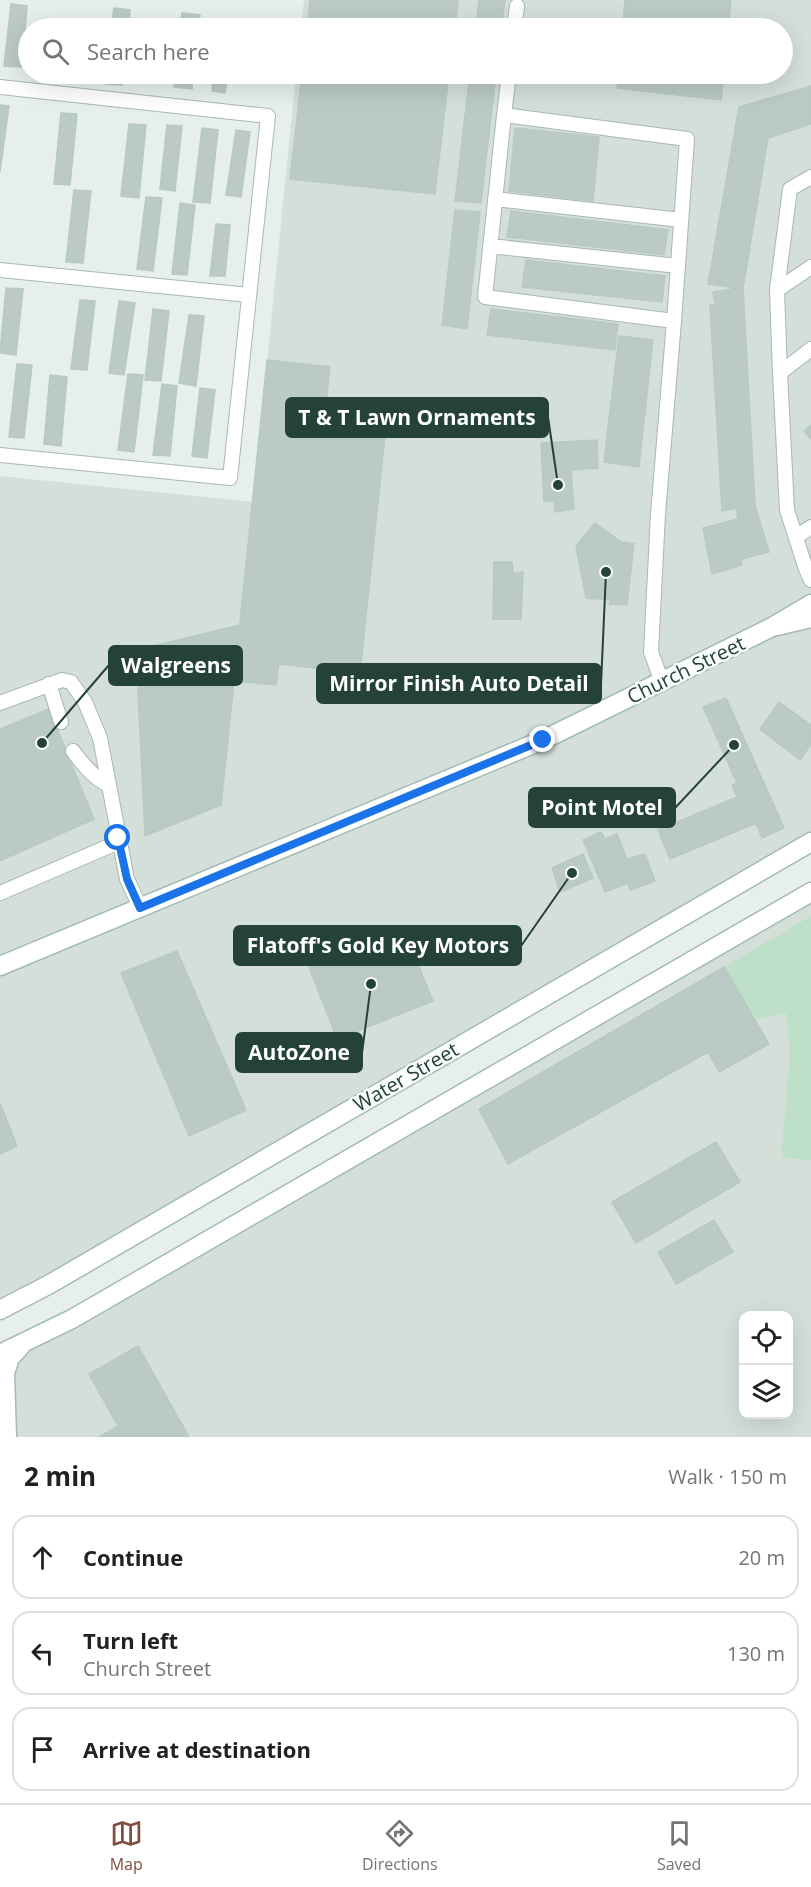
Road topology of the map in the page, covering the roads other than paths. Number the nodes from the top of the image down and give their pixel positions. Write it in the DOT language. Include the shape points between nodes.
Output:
graph roads {
  1 [pos="517,6"];
  2 [pos="515,18"];
  3 [pos="508,84"];
  4 [pos="0,87"];
  5 [pos="504,114"];
  6 [pos="811,177"];
  7 [pos="495,199"];
  8 [pos="681,220"];
  9 [pos="490,246"];
  10 [pos="678,266"];
  11 [pos="811,267"];
  12 [pos="0,270"];
  13 [pos="777,290"];
  14 [pos="249,295"];
  15 [pos="674,321"];
  16 [pos="811,349"];
  17 [pos="780,373"];
  18 [pos="0,455"];
  19 [pos="811,527"];
  20 [pos="796,537"];
  21 [pos="811,580"];
  22 [pos="811,604"];
  23 [pos="811,618"];
  24 [pos="772,627"];
  25 [pos="662,682"];
  26 [pos="49,684"];
  27 [pos="0,703"];
  28 [pos="61,722"];
  29 [pos="73,751"];
  30 [pos="108,786"];
  31 [pos="119,842"];
  32 [pos="811,842"];
  33 [pos="811,892"];
  34 [pos="0,893"];
  35 [pos="140,908"];
  36 [pos="0,966"];
  37 [pos="0,1310"];
  38 [pos="22,1345"];
  39 [pos="0,1354"];
  40 [pos="7,1437"];
  1 -- 2 [label="lane"];
  3 -- 5 [label="lane"];
  4 -- 14 [label="lane" via="268,116"];
  5 -- 7 [label="lane"];
  5 -- 8 [label="lane" via="687,139"];
  6 -- 13 [label="lane" via="790,189"];
  7 -- 8 [label="lane"];
  7 -- 9 [label="lane"];
  8 -- 10 [label="lane"];
  9 -- 10 [label="lane"];
  9 -- 15 [label="lane" via="485,297"];
  10 -- 15 [label="lane"];
  11 -- 13 [label="lane"];
  12 -- 14 [label="lane"];
  13 -- 17 [label="lane"];
  14 -- 18 [label="lane" via="231,478"];
  15 -- 25 [label="lane" via="651,652"];
  16 -- 17 [label="lane"];
  17 -- 20 [label="lane" via="787,510"];
  19 -- 20 [label="lane"];
  20 -- 21 [label="lane"];
  22 -- 24 [label="main road"];
  23 -- 24 [label="main road, Church Street"];
  24 -- 25 [label="main road, Church Street"];
  25 -- 35 [label="main road, Church Street" via="543,740"];
  26 -- 27 [label="lane"];
  26 -- 28 [label="lane"];
  26 -- 30 [label="lane" via="71,682 85,702 100,738"];
  29 -- 30 [label="lane"];
  30 -- 31 [label="lane"];
  31 -- 34 [label="lane"];
  31 -- 35 [label="lane" via="127,879"];
  32 -- 37 [label="main road, Water Street"];
  33 -- 38 [label="main road"];
  35 -- 36 [label="main road, Church Street"];
  38 -- 39 [label="main road"];
  38 -- 40 [label="main road" via="10,1358 5,1372"];
}
